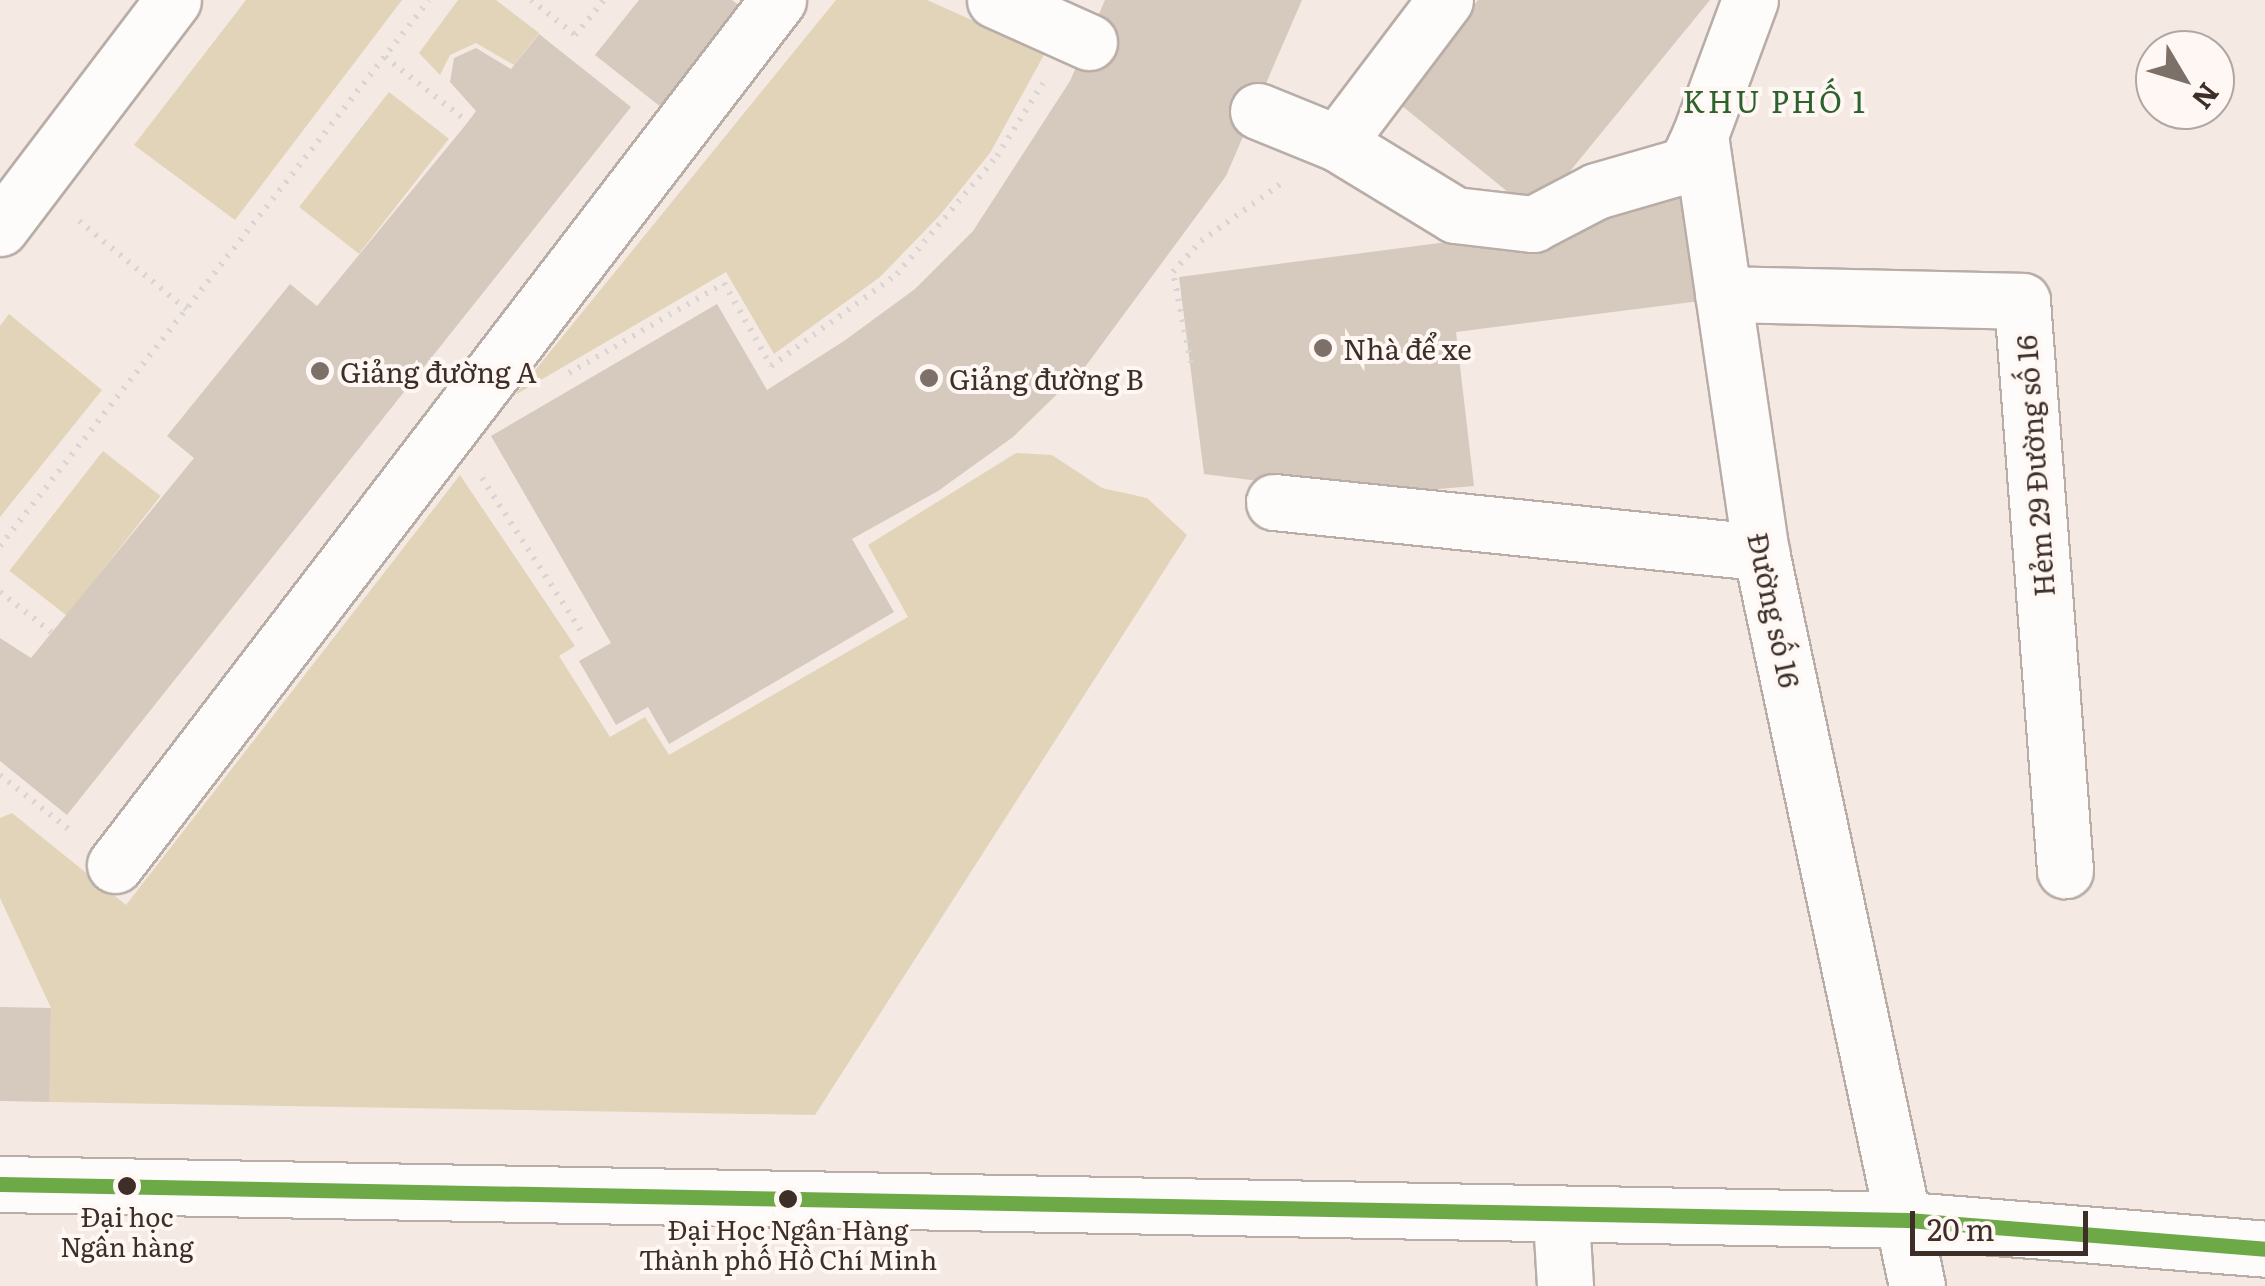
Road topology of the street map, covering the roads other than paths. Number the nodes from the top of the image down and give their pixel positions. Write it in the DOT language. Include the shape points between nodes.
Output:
graph roads {
  1 [pos="778,0"];
  2 [pos="995,0"];
  3 [pos="1445,0"];
  4 [pos="1750,0"];
  5 [pos="154,9"];
  6 [pos="1076,36"];
  7 [pos="1258,111"];
  8 [pos="1700,136"];
  9 [pos="1337,143"];
  10 [pos="17,172"];
  11 [pos="0,228"];
  12 [pos="1723,294"];
  13 [pos="1274,502"];
  14 [pos="1761,552"];
  15 [pos="115,865"];
  16 [pos="2064,870"];
  17 [pos="0,1184"];
  18 [pos="1561,1218"];
  19 [pos="1908,1220"];
  20 [pos="2265,1249"];
  21 [pos="1565,1286"];
  22 [pos="1917,1286"];
  1 -- 15 [label="street"];
  2 -- 6 [label="street"];
  3 -- 9 [label="street"];
  4 -- 8 [label="street, Đường số 16"];
  5 -- 10 [label="street"];
  7 -- 9 [label="street"];
  8 -- 9 [label="street" via="1686,166 1596,190 1533,224 1455,214"];
  8 -- 12 [label="street, Đường số 16"];
  10 -- 11 [label="street"];
  12 -- 14 [label="street, Đường số 16"];
  12 -- 16 [label="street, Hẻm 29 Đường số 16" via="2022,301"];
  13 -- 14 [label="street"];
  14 -- 19 [label="street, Đường số 16"];
  17 -- 18 [label="street"];
  18 -- 19 [label="street"];
  18 -- 21 [label="street"];
  19 -- 20 [label="street"];
  19 -- 22 [label="street, Đường số 16"];
}
